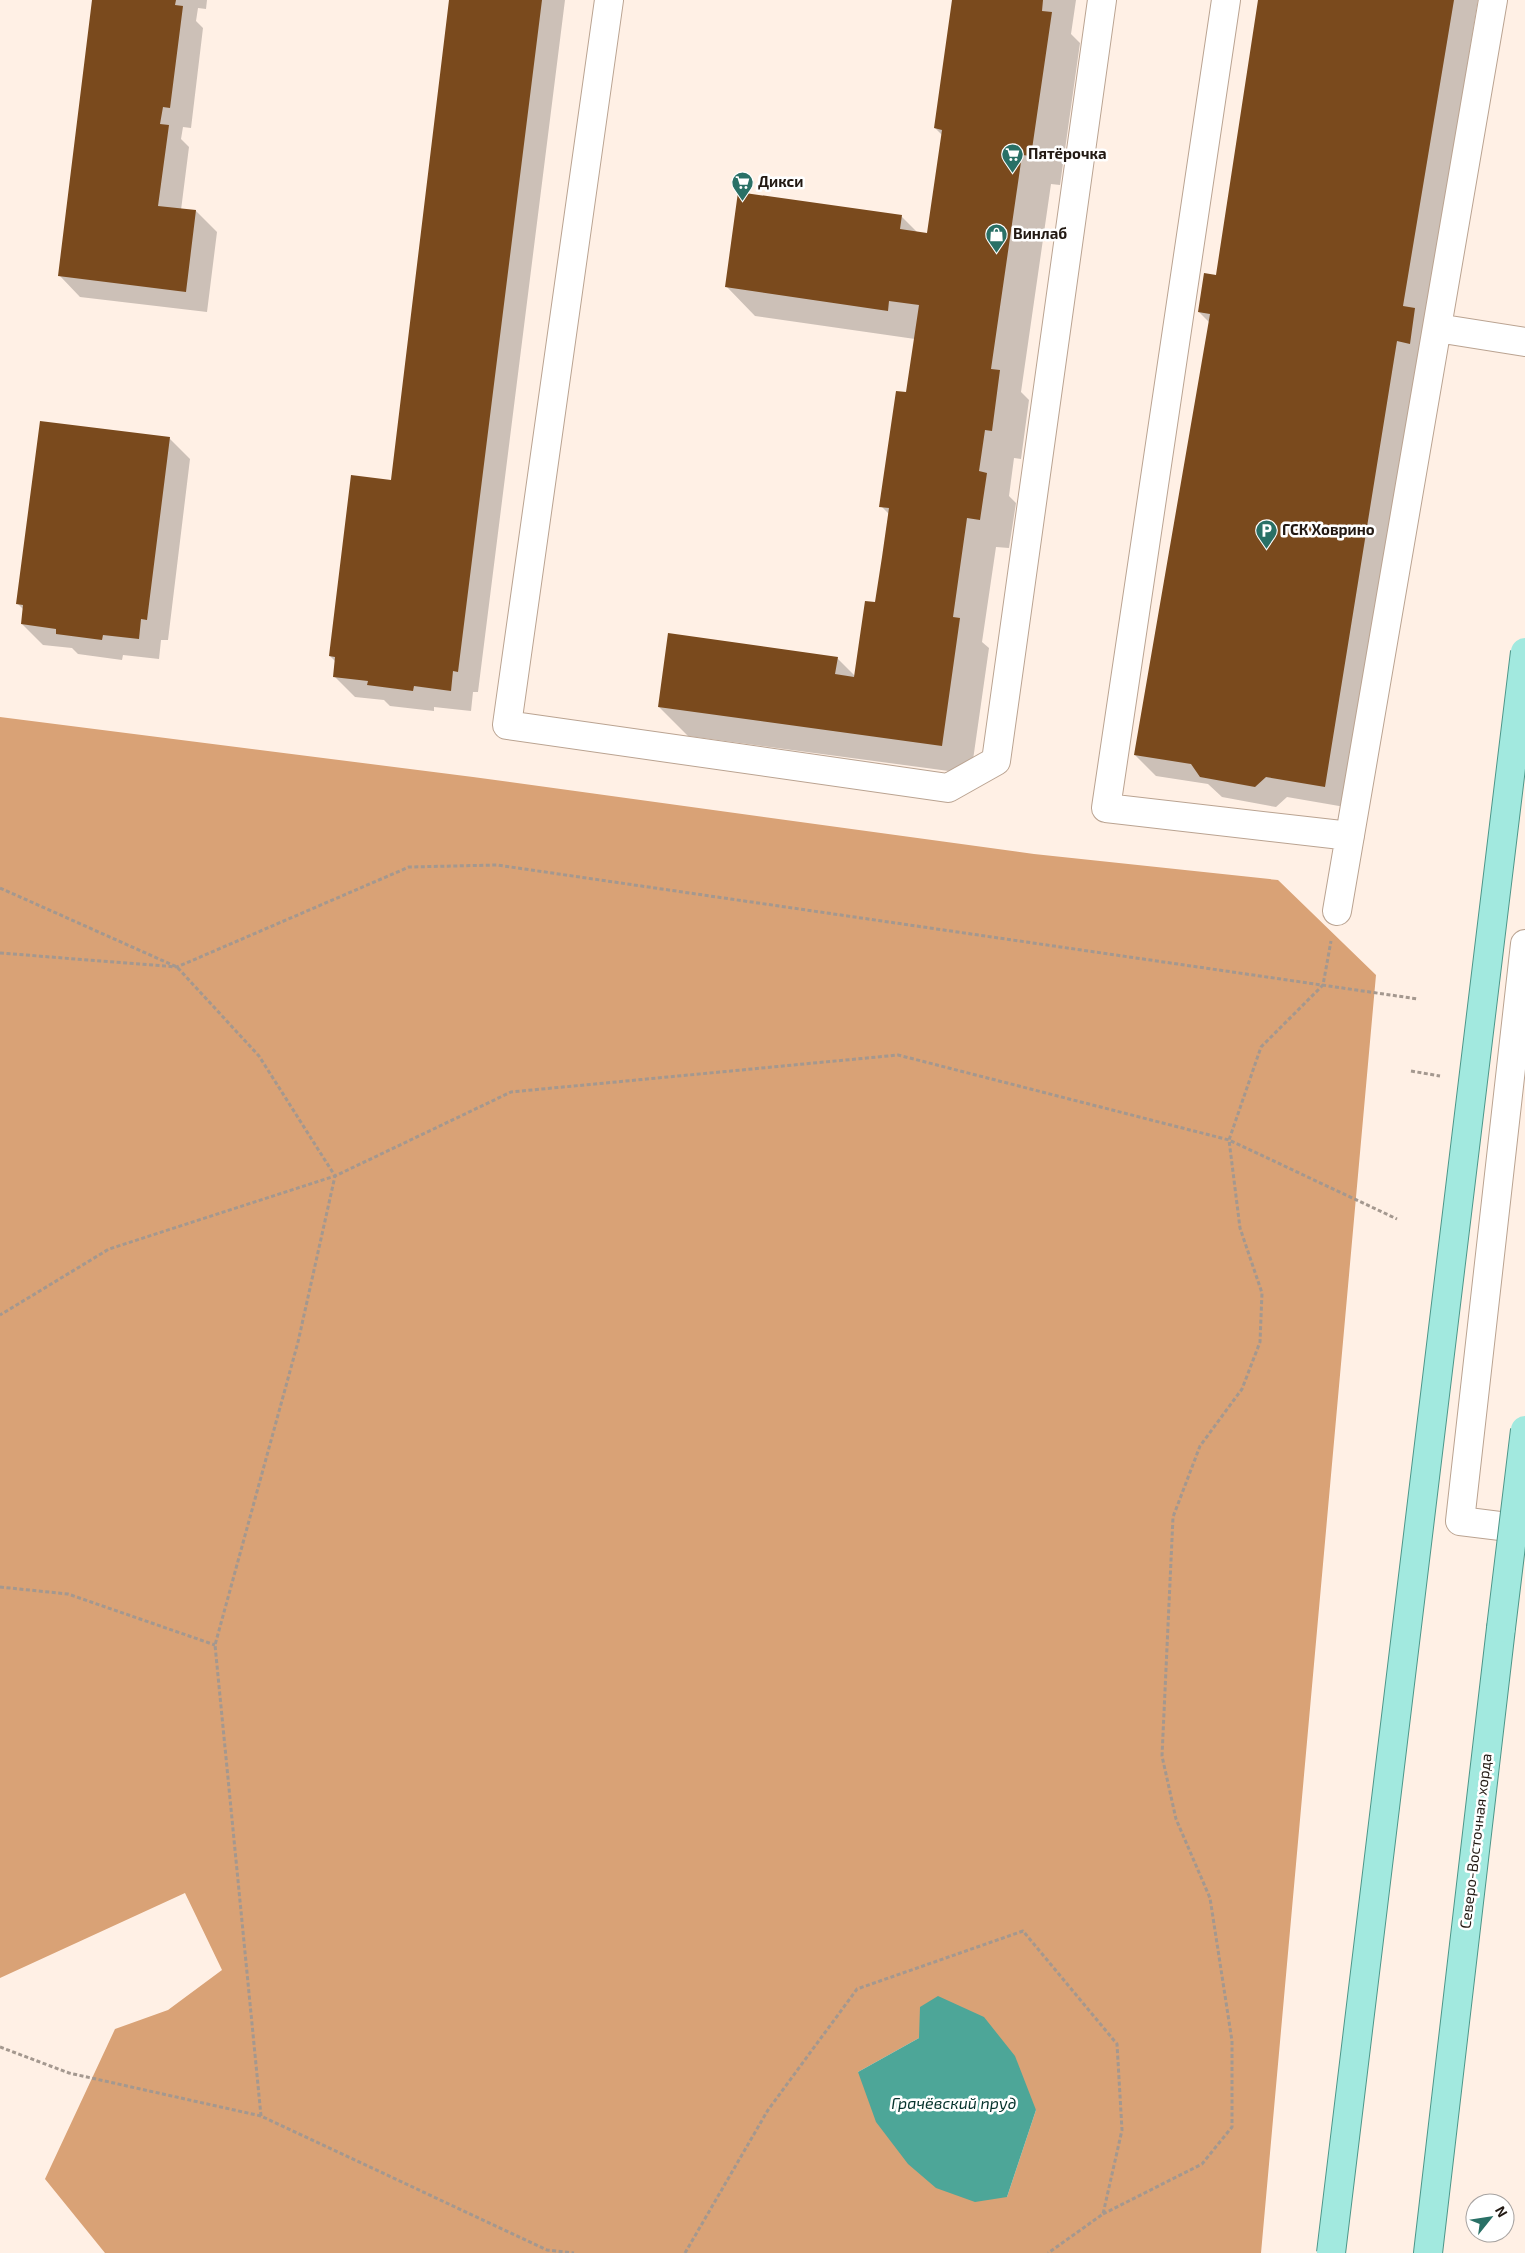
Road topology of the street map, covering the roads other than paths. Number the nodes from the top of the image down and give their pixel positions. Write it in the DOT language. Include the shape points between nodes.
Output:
graph roads {
  1 [pos="610,0"];
  2 [pos="1102,0"];
  3 [pos="1226,0"];
  4 [pos="1494,0"];
  5 [pos="1437,328"];
  6 [pos="1525,342"];
  7 [pos="1525,652"];
  8 [pos="1350,836"];
  9 [pos="1336,911"];
  10 [pos="1525,944"];
  11 [pos="1519,989"];
  12 [pos="1525,1015"];
  13 [pos="1525,1430"];
  14 [pos="1525,1530"];
  15 [pos="1331,2253"];
  16 [pos="1428,2253"];
  1 -- 2 [label="street" via="508,725 948,788 996,761"];
  3 -- 8 [label="street" via="1106,808"];
  4 -- 5 [label="street"];
  5 -- 6 [label="street"];
  5 -- 8 [label="street"];
  7 -- 15 [label="main road, bridge"];
  8 -- 9 [label="street"];
  10 -- 11 [label="street"];
  11 -- 12 [label="street"];
  11 -- 14 [label="street" via="1460,1521"];
  13 -- 16 [label="main road, Северо-Восточная хорда, bridge"];
}
